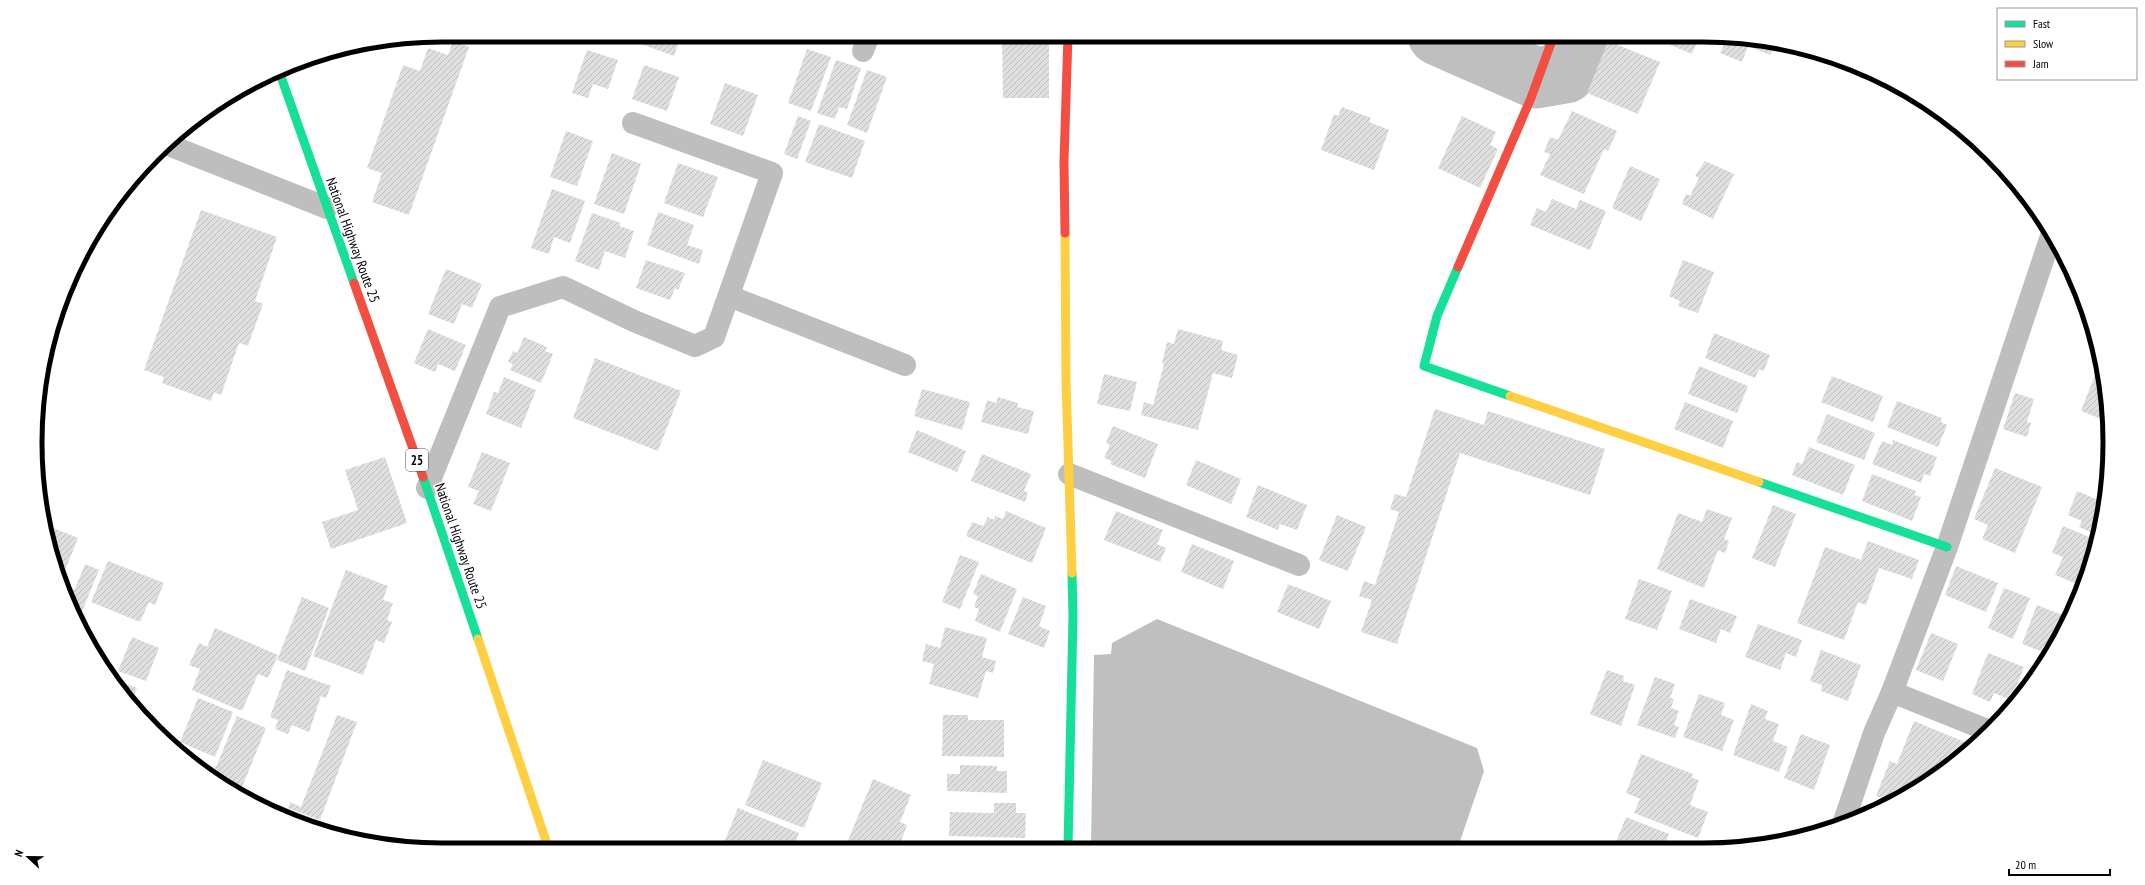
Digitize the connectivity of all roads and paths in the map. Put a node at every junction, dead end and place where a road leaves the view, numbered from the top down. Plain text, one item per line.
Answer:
1 (1068, 42) edge
2 (1552, 42) edge
3 (281, 76) edge
4 (633, 123) dead end
5 (172, 146) edge
6 (327, 208) junction
7 (2049, 242) edge
8 (729, 296) junction
9 (905, 365) dead end
10 (1069, 474) junction
11 (427, 488) junction
12 (1947, 547) junction
13 (1299, 565) dead end
14 (1892, 692) junction
15 (1983, 729) edge
16 (1845, 817) edge
17 (547, 843) edge
18 (1068, 843) edge

1 - 10 main road
2 - 12 main road
3 - 6 main road, National Highway Route 25 / 25
4 - 8 street
5 - 6 street
6 - 11 main road, National Highway Route 25 / 25
7 - 12 street
8 - 9 street
8 - 11 street
10 - 13 street
10 - 18 main road
11 - 17 main road, National Highway Route 25 / 25
12 - 14 street
14 - 15 street
14 - 16 street

